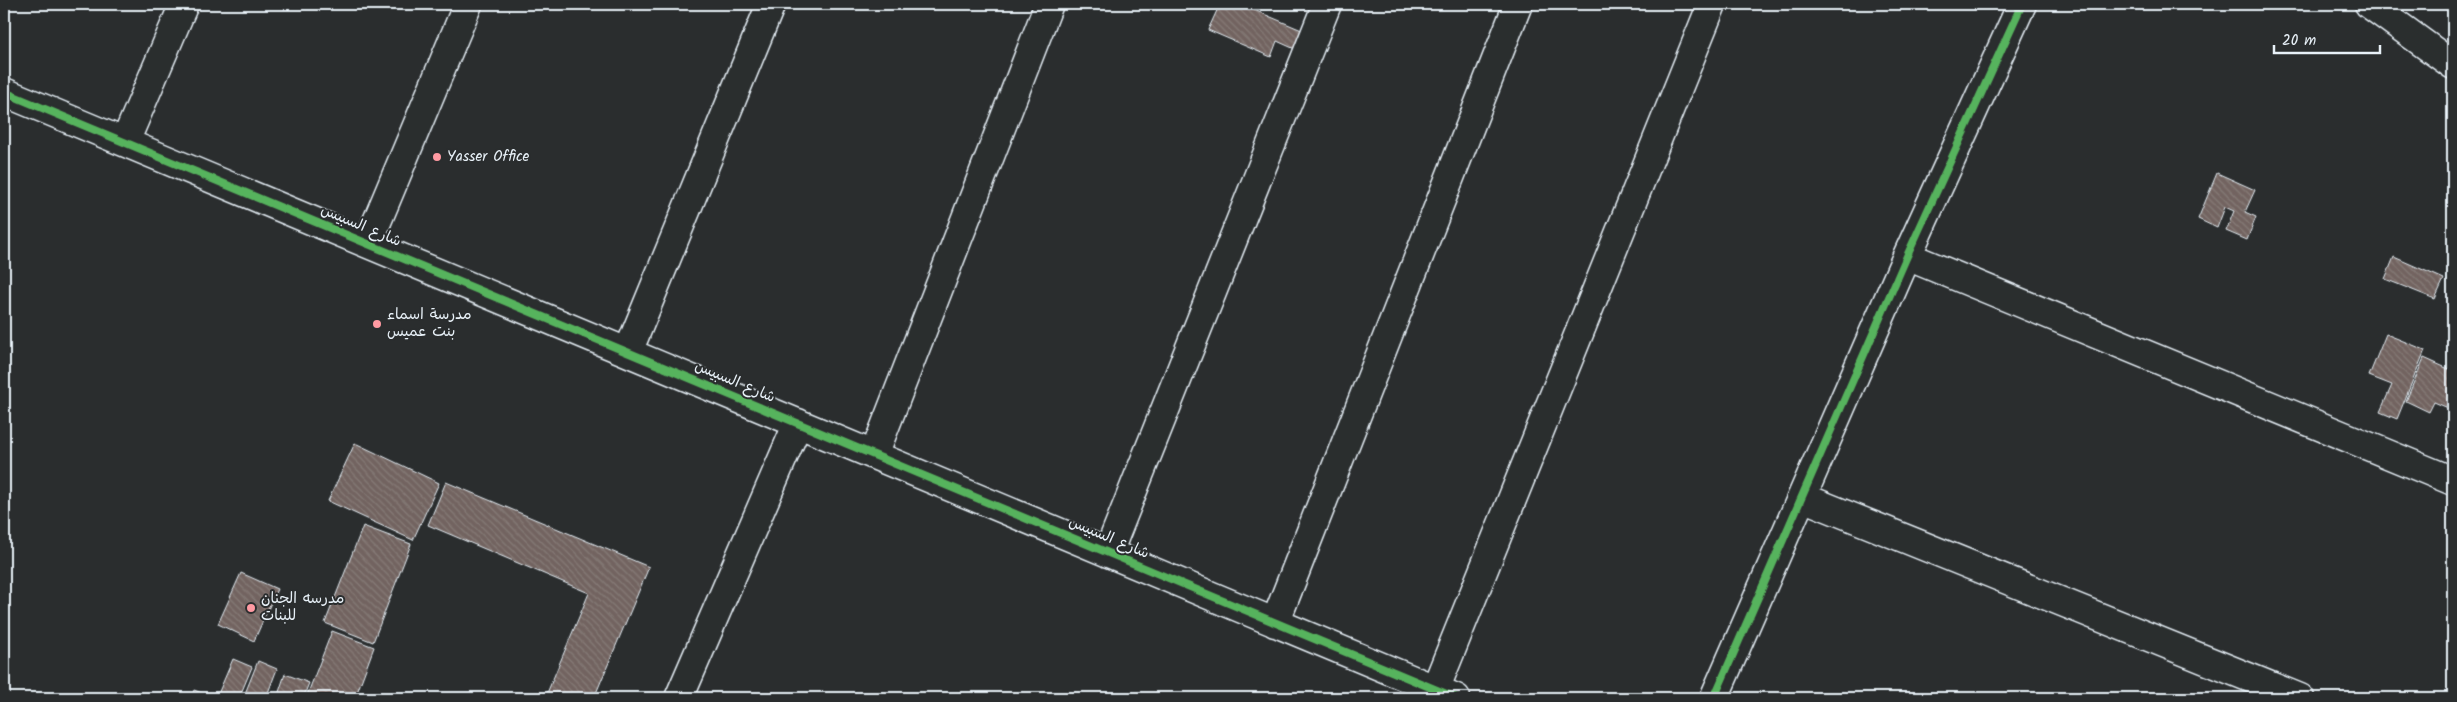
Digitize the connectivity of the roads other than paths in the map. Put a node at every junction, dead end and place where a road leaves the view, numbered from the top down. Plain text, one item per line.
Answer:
1 (184, 4) edge
2 (468, 4) edge
3 (771, 4) edge
4 (1049, 4) edge
5 (1327, 4) edge
6 (1518, 4) edge
7 (1712, 4) edge
8 (2022, 4) edge
9 (2369, 5) edge
10 (2453, 65) edge
11 (4, 92) edge
12 (125, 142) junction
13 (368, 243) junction
14 (1907, 256) junction
15 (628, 352) junction
16 (798, 423) junction
17 (874, 455) junction
18 (2453, 482) edge
19 (1802, 497) junction
20 (1108, 553) junction
21 (1275, 622) junction
22 (1445, 694) edge
23 (679, 698) edge
24 (1714, 698) edge
25 (2300, 698) edge

1 - 12 street
2 - 13 street
3 - 15 street
4 - 17 street
5 - 20 street
6 - 21 street
7 - 22 street
8 - 14 street
9 - 10 street
11 - 12 street, شارع السبيس
12 - 13 street, شارع السبيس
13 - 15 street, شارع السبيس
14 - 18 street
14 - 19 street
15 - 16 street, شارع السبيس
16 - 17 street, شارع السبيس
16 - 23 street
17 - 20 street, شارع السبيس
19 - 24 street
19 - 25 street
20 - 21 street, شارع السبيس
21 - 22 street, شارع السبيس

